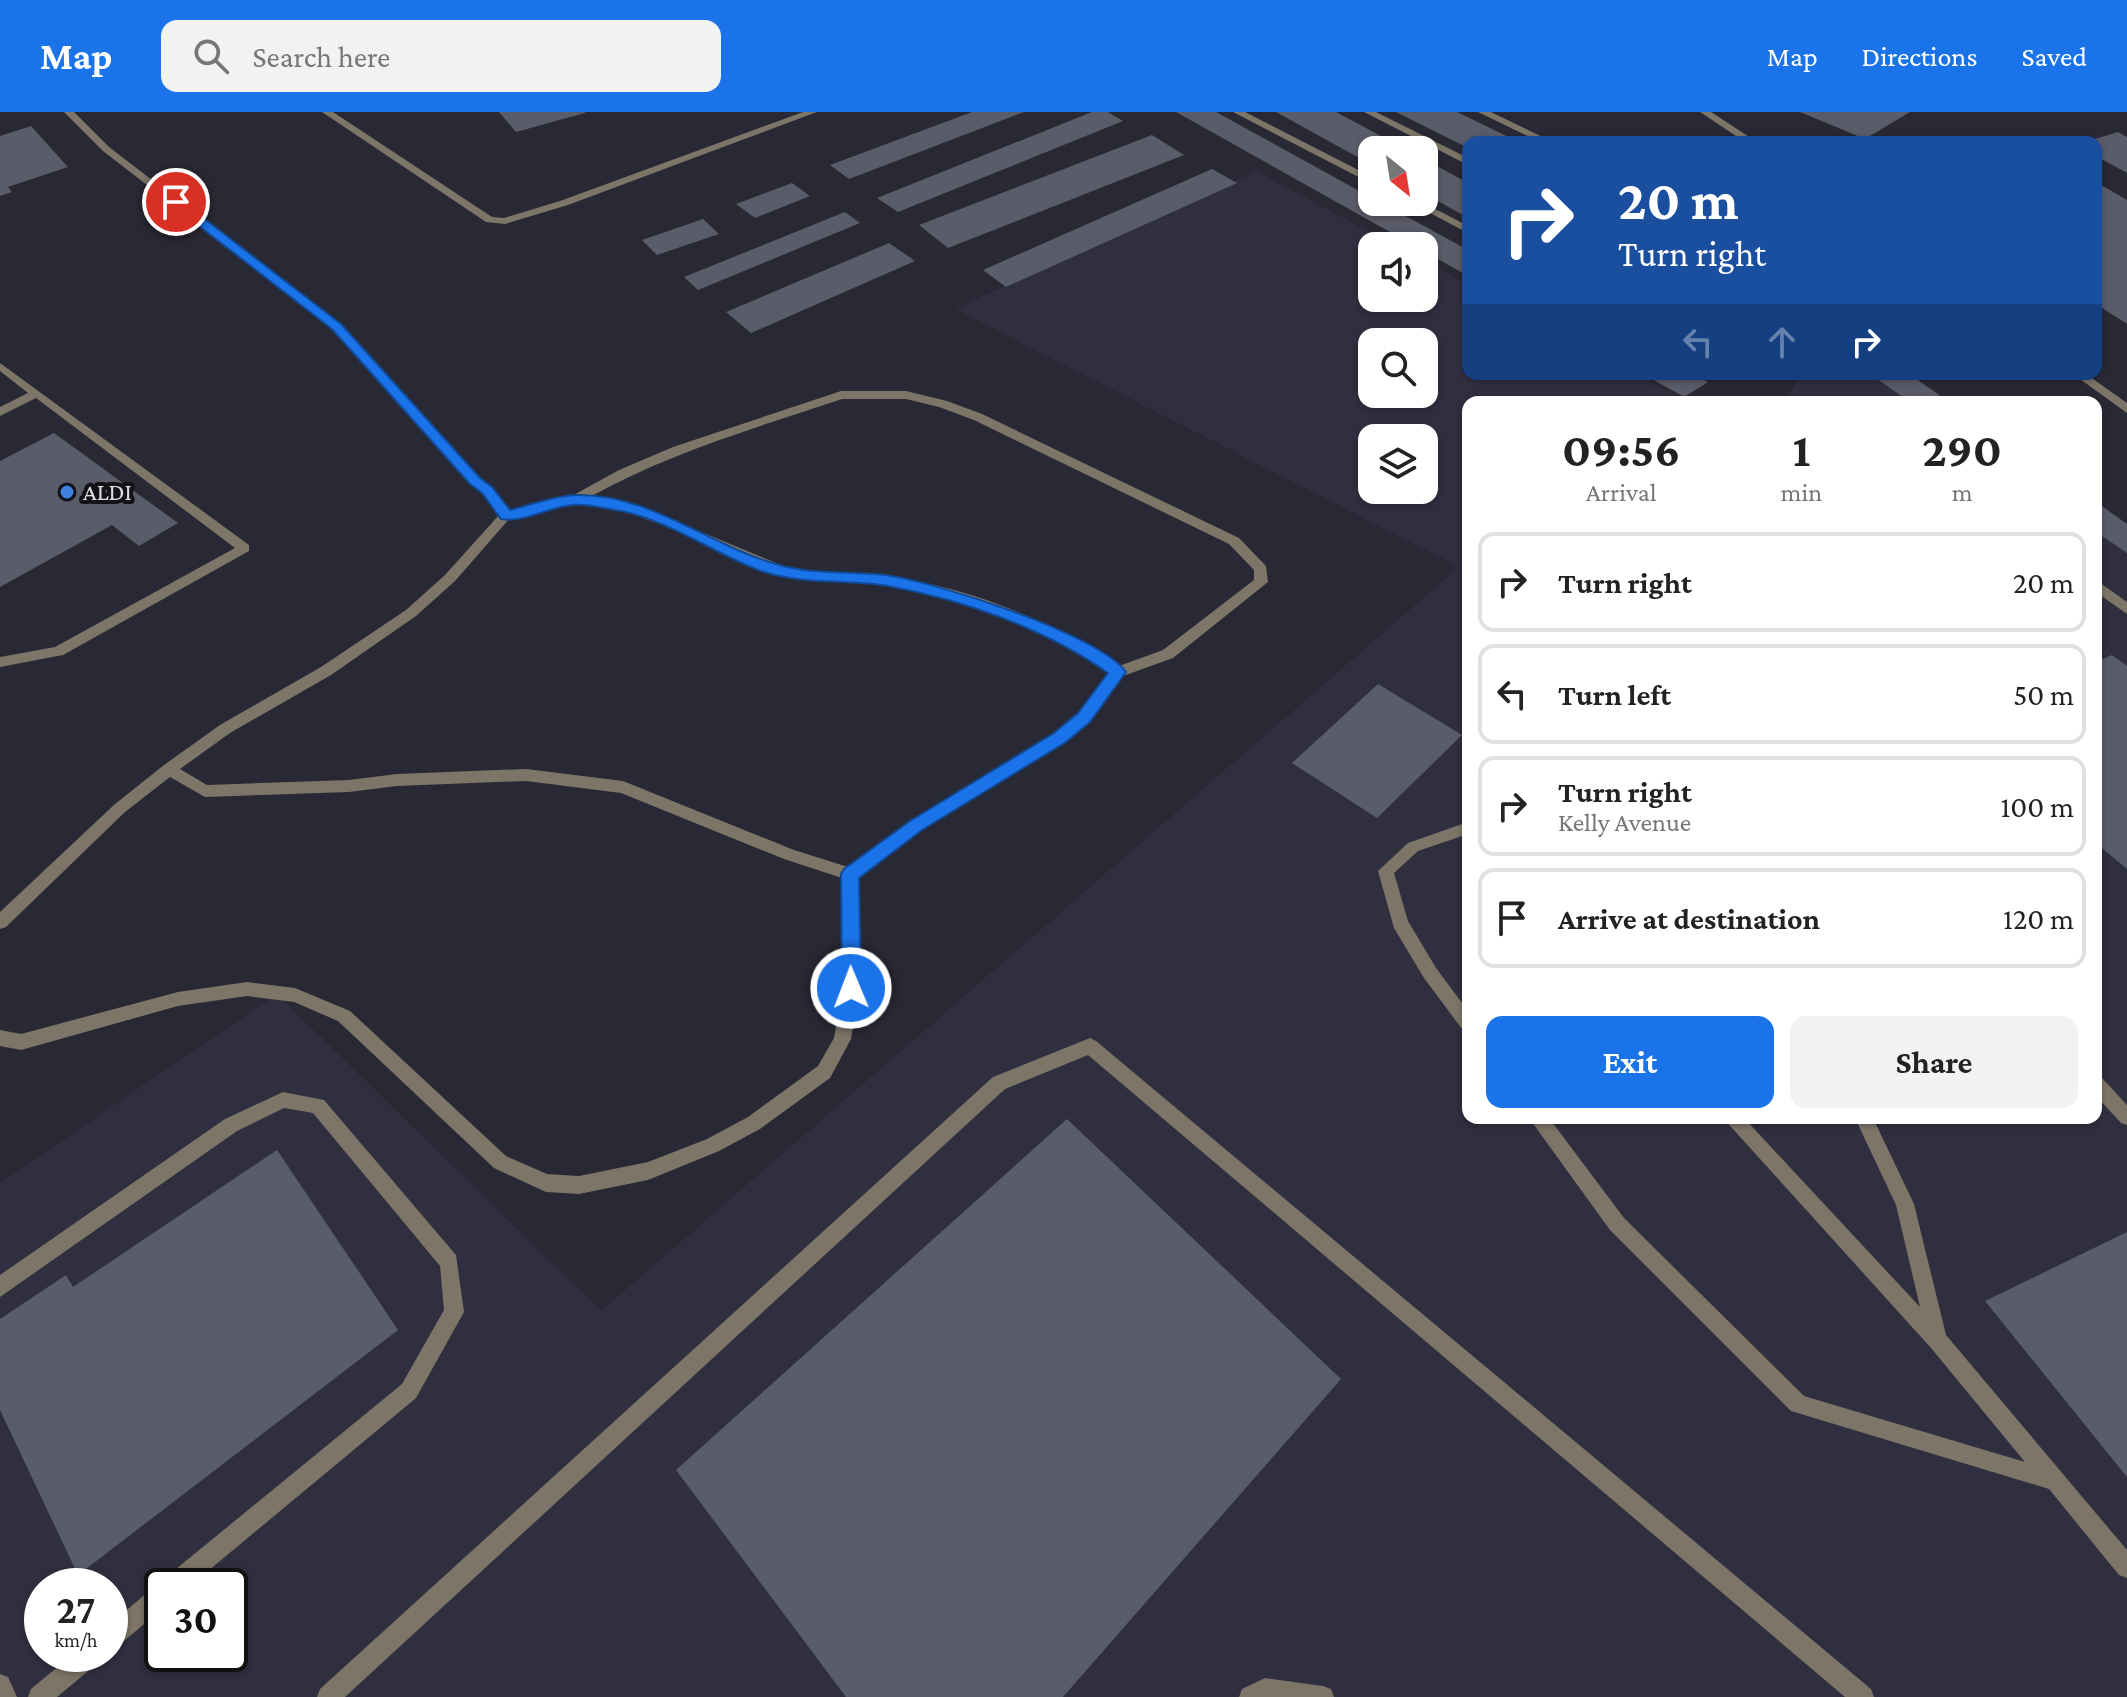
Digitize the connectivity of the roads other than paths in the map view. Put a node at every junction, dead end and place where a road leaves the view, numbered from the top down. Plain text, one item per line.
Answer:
1 (69, 112) edge
2 (327, 112) edge
3 (812, 112) edge
4 (1238, 112) edge
5 (1369, 112) edge
6 (1483, 112) edge
7 (1705, 112) edge
8 (1535, 136) edge
9 (1743, 136) edge
10 (1462, 159) edge
11 (1358, 174) edge
12 (1438, 214) edge
13 (1462, 227) edge
14 (0, 366) edge
15 (2087, 380) edge
16 (37, 393) junction
17 (2127, 409) edge
18 (0, 412) edge
19 (574, 500) junction
20 (506, 515) junction
21 (2102, 590) edge
22 (2127, 609) edge
23 (0, 662) edge
24 (1118, 672) junction
25 (169, 769) junction
26 (1462, 831) edge
27 (850, 874) junction
28 (0, 922) edge
29 (1462, 1016) edge
30 (0, 1038) edge
31 (2102, 1090) edge
32 (2127, 1117) edge
33 (1542, 1124) edge
34 (1738, 1124) edge
35 (1867, 1124) edge
36 (0, 1287) edge
37 (1938, 1341) junction
38 (2052, 1480) junction
39 (2127, 1567) edge
40 (195, 1568) edge
41 (144, 1610) edge
42 (128, 1623) edge
43 (69, 1672) edge
44 (0, 1685) edge
45 (6, 1697) edge
46 (39, 1697) edge
47 (328, 1697) edge
48 (1250, 1697) edge
49 (1323, 1697) edge
50 (1863, 1697) edge

1 - 20 street
2 - 3 street
4 - 11 street
5 - 10 street
6 - 8 street
7 - 9 street
12 - 13 street
14 - 16 street
15 - 17 street
16 - 18 street
16 - 23 street
19 - 20 street
19 - 24 street
19 - 24 street
20 - 25 street
21 - 22 street
24 - 27 street
25 - 27 street
25 - 28 street
26 - 29 street
27 - 30 street
31 - 32 street
33 - 38 street
34 - 37 street
35 - 37 street
36 - 40 street
37 - 38 street
38 - 39 street
41 - 42 street
43 - 46 street
44 - 45 street
47 - 50 street
48 - 49 street

